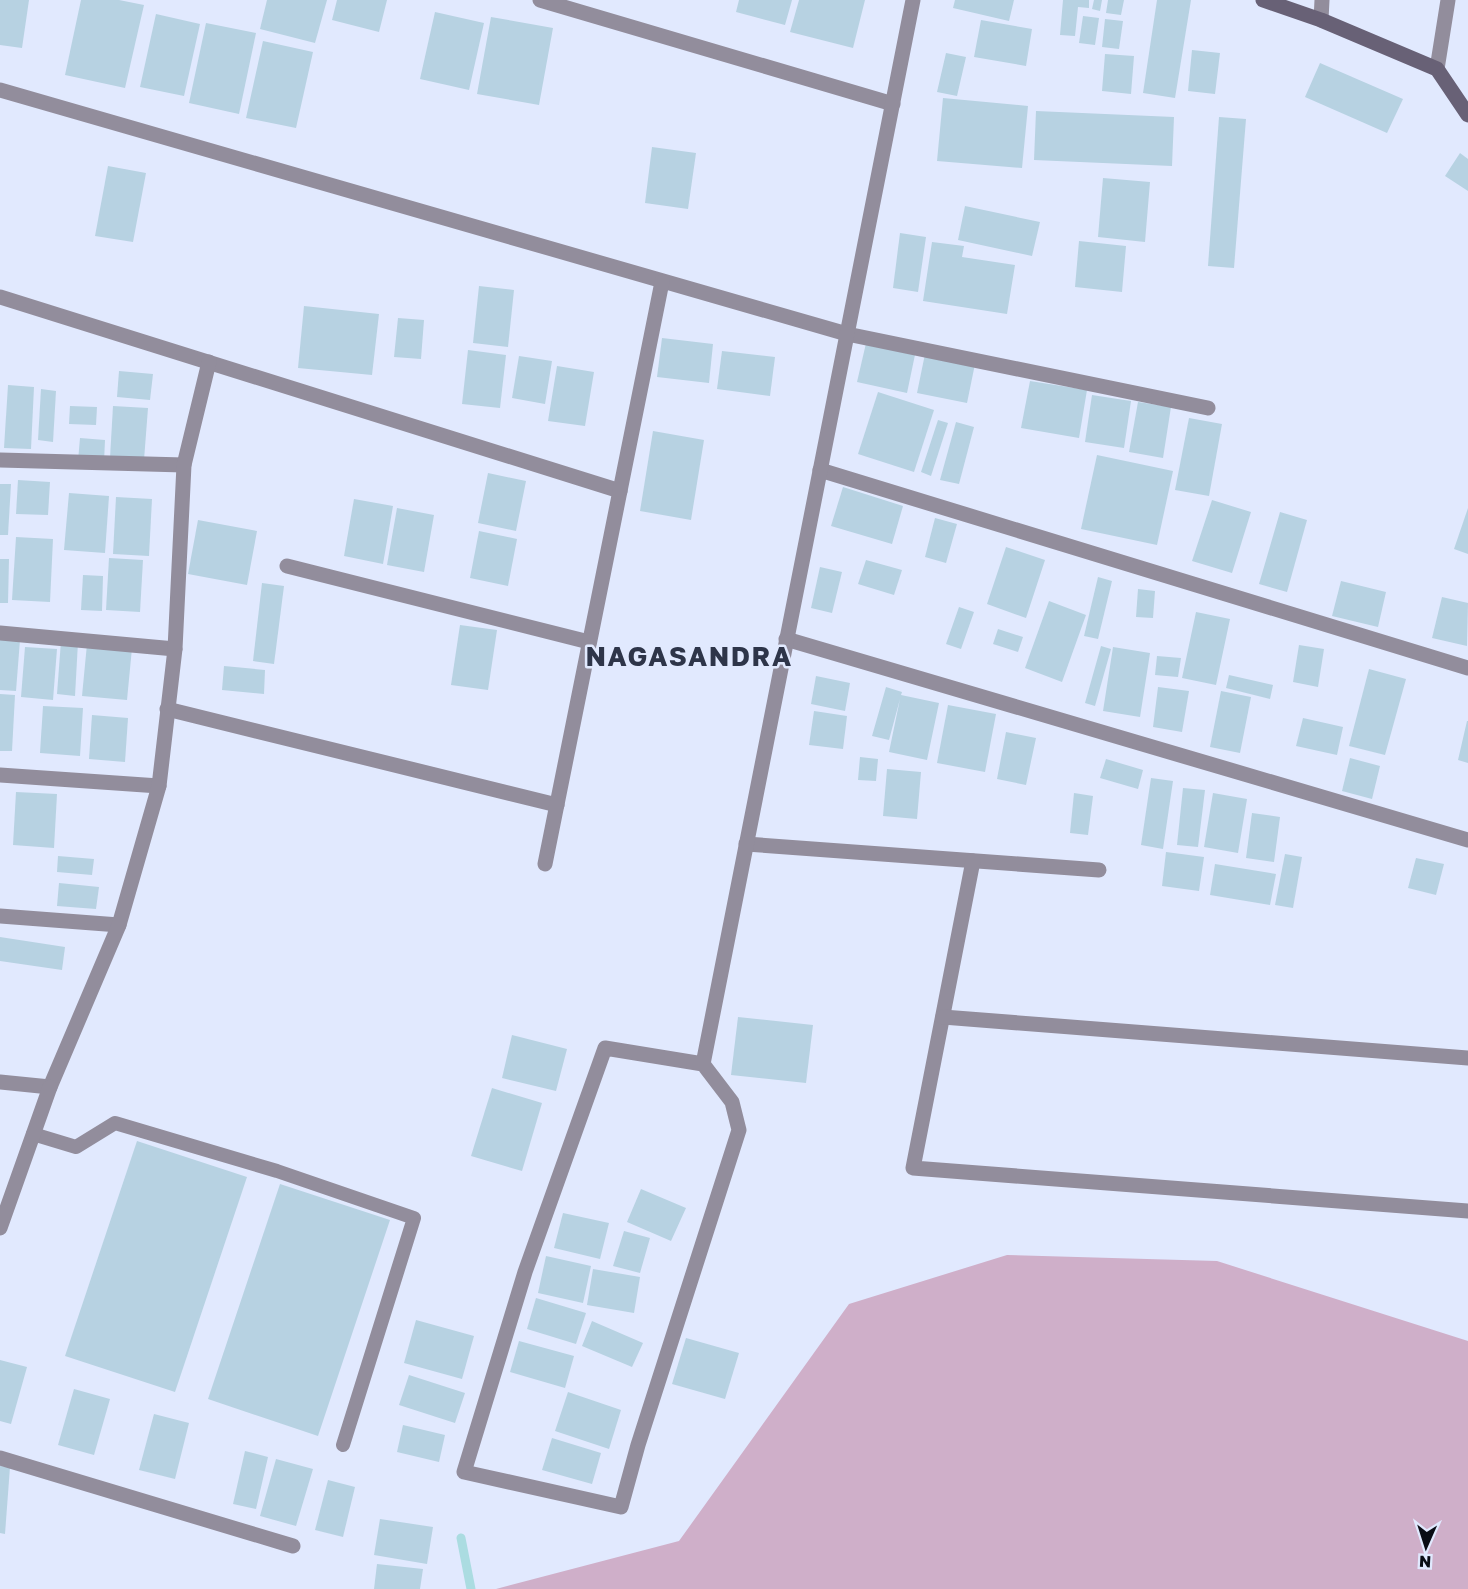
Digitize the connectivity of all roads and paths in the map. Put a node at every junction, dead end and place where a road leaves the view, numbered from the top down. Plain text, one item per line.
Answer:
1 (540, 0) edge
2 (913, 0) edge
3 (1263, 0) edge
4 (1322, 0) edge
5 (1448, 0) edge
6 (1321, 20) junction
7 (1437, 69) junction
8 (0, 90) edge
9 (893, 104) junction
10 (1468, 116) edge
11 (662, 282) junction
12 (0, 297) edge
13 (847, 334) junction
14 (209, 362) junction
15 (1208, 408) dead end
16 (0, 460) edge
17 (184, 465) junction
18 (820, 470) junction
19 (620, 491) junction
20 (287, 566) dead end
21 (0, 633) edge
22 (786, 639) junction
23 (589, 642) junction
24 (175, 649) junction
25 (1468, 668) edge
26 (167, 709) junction
27 (0, 775) edge
28 (159, 786) junction
29 (556, 805) junction
30 (1468, 840) edge
31 (746, 844) junction
32 (973, 861) junction
33 (545, 864) dead end
34 (1099, 870) dead end
35 (0, 916) edge
36 (119, 925) junction
37 (943, 1017) junction
38 (1468, 1058) edge
39 (703, 1064) junction
40 (0, 1082) edge
41 (50, 1087) junction
42 (33, 1134) junction
43 (1468, 1210) edge
44 (0, 1228) edge
45 (343, 1445) dead end
46 (0, 1458) edge
47 (293, 1546) dead end

1 - 9 street
2 - 9 street
3 - 6 street
4 - 6 street
5 - 7 street
6 - 7 street
7 - 10 street
8 - 11 street
9 - 13 street
11 - 13 street
11 - 19 street
12 - 14 street
13 - 15 street
13 - 18 street
14 - 17 street
14 - 19 street
16 - 17 street
17 - 24 street
18 - 22 street
18 - 25 street
19 - 23 street
20 - 23 street
21 - 24 street
22 - 30 street
22 - 31 street
23 - 29 street
24 - 26 street
26 - 28 street
26 - 29 street
27 - 28 street
28 - 36 street
29 - 33 street
31 - 32 street
31 - 39 street
32 - 34 street
32 - 37 street
35 - 36 street
36 - 41 street
37 - 38 street
37 - 43 street
39 - 39 street
40 - 41 street
41 - 42 street
42 - 44 street
42 - 45 lane
46 - 47 street

